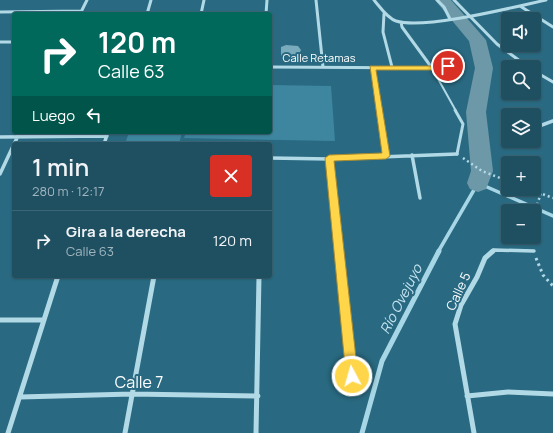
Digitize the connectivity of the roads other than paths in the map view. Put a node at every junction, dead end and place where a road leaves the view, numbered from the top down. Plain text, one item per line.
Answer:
1 (87, 0) edge
2 (151, 0) edge
3 (204, 0) edge
4 (267, 0) edge
5 (316, 0) edge
6 (374, 0) edge
7 (437, 0) edge
8 (454, 0) edge
9 (546, 0) edge
10 (520, 6) junction
11 (0, 12) edge
12 (12, 12) edge
13 (81, 12) edge
14 (147, 12) edge
15 (201, 12) edge
16 (266, 12) edge
17 (384, 14) junction
18 (468, 15) junction
19 (450, 19) junction
20 (401, 22) junction
21 (553, 27) edge
22 (0, 42) edge
23 (12, 42) edge
24 (517, 60) edge
25 (463, 63) dead end
26 (272, 67) edge
27 (323, 67) junction
28 (392, 67) junction
29 (372, 68) junction
30 (432, 68) junction
31 (541, 75) edge
32 (553, 82) edge
33 (553, 121) edge
34 (541, 125) edge
35 (19, 134) edge
36 (107, 134) edge
37 (0, 137) edge
38 (18, 137) junction
39 (15, 142) edge
40 (12, 148) edge
41 (457, 154) joint
42 (412, 155) junction
43 (386, 156) junction
44 (272, 158) edge
45 (329, 158) junction
46 (0, 174) edge
47 (420, 198) dead end
48 (534, 251) road end
49 (57, 278) edge
50 (154, 278) edge
51 (259, 278) edge
52 (0, 320) edge
53 (43, 320) junction
54 (354, 391) dead end
55 (132, 394) junction
56 (553, 394) edge
57 (258, 396) junction
58 (467, 396) junction
59 (20, 397) junction
60 (8, 433) edge
61 (124, 433) edge
62 (256, 433) edge
63 (474, 433) edge

1 - 13 street
2 - 14 street
3 - 15 street
4 - 16 street
5 - 27 street
6 - 17 street
7 - 19 street
8 - 18 street
9 - 10 street
10 - 18 street
10 - 21 street
11 - 12 street
17 - 20 street
17 - 28 street
18 - 19 street
18 - 24 street
19 - 20 street
20 - 30 street
22 - 23 street
25 - 30 street, Calle Retamas
26 - 27 street, Calle Retamas
27 - 29 street, Calle Retamas
28 - 29 street, Calle Retamas
28 - 30 street, Calle Retamas
29 - 43 street
30 - 41 lane
31 - 32 street
33 - 34 street
35 - 38 street
36 - 38 street
37 - 38 street
38 - 39 street
40 - 46 street
41 - 42 street
42 - 43 street
42 - 47 street
43 - 45 street
44 - 45 street
45 - 54 street
48 - 58 street, Calle 5
49 - 53 street
50 - 55 street
51 - 57 street
52 - 53 street
53 - 59 street
55 - 57 street, Calle 7
55 - 59 street, Calle 7
55 - 61 street
56 - 58 street
57 - 62 street
58 - 63 street, Calle 5
59 - 60 street

